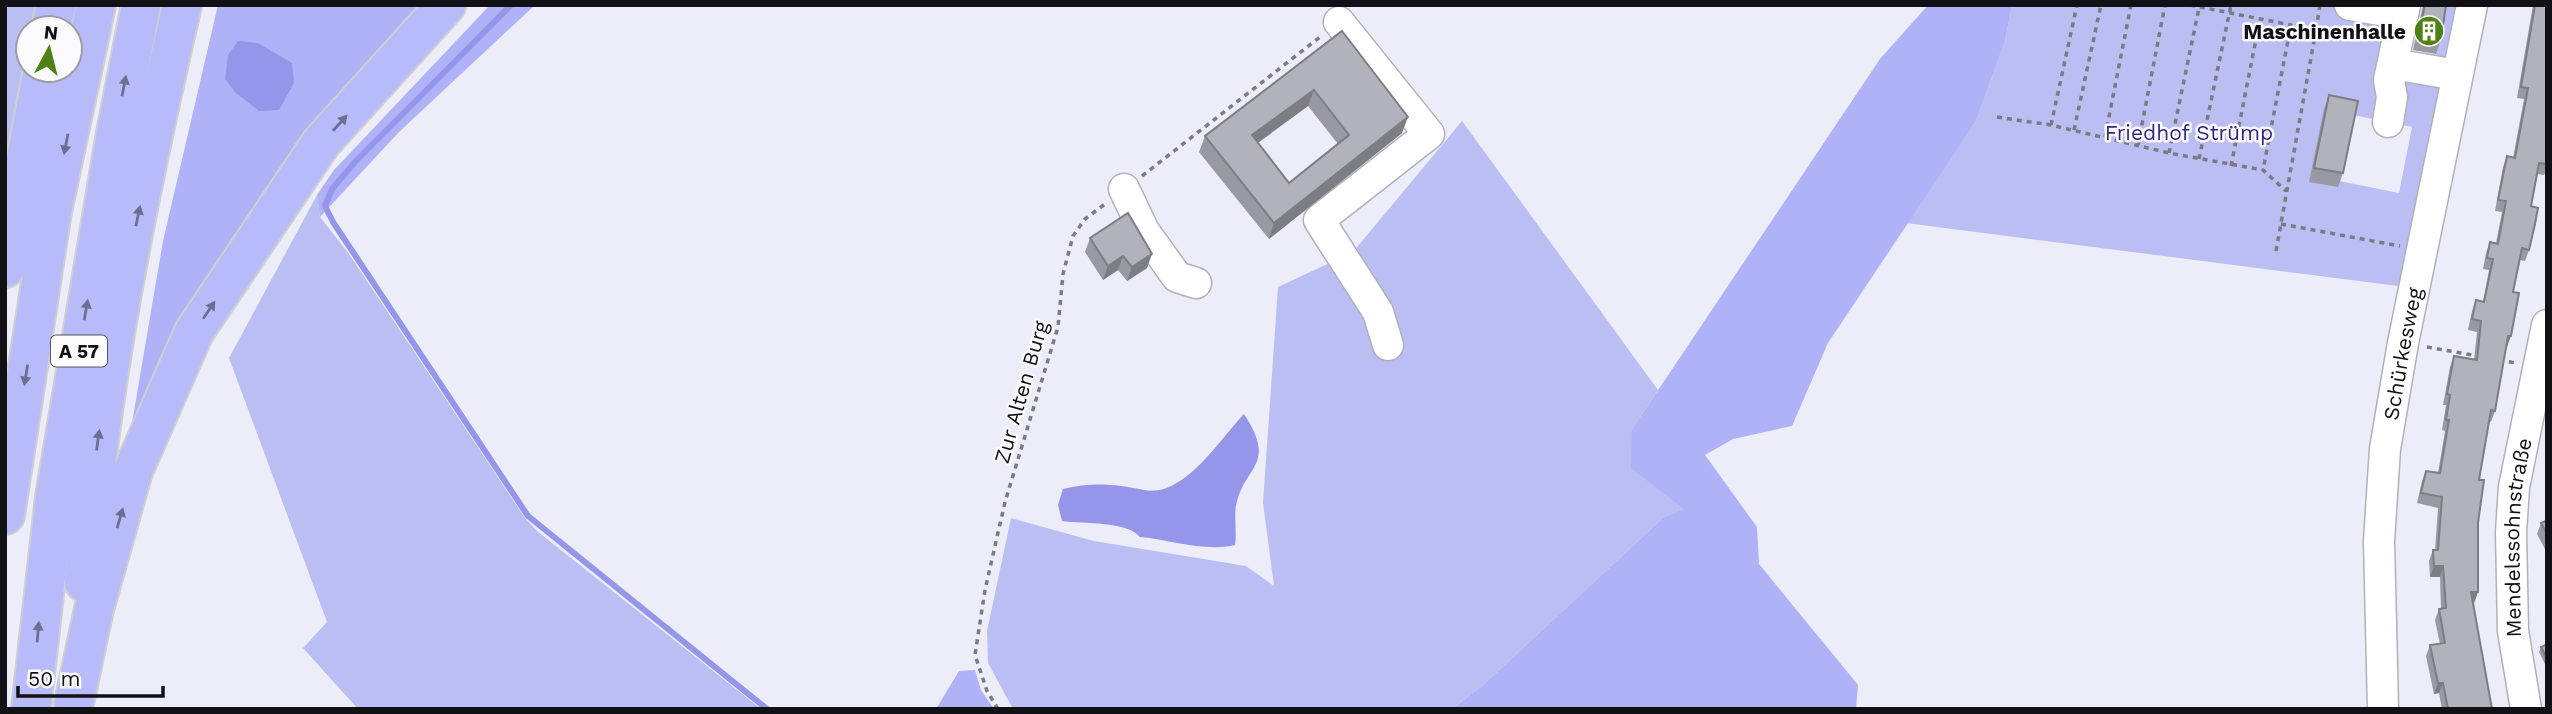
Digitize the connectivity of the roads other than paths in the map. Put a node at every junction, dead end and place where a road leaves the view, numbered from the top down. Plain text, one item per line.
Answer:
1 (96, 5) edge
2 (141, 5) edge
3 (182, 5) edge
4 (446, 5) edge
5 (2350, 5) edge
6 (2472, 5) edge
7 (2404, 10) edge
8 (1339, 22) road end
9 (2393, 64) junction
10 (2457, 75) junction
11 (40, 84) edge
12 (2388, 122) dead end
13 (1124, 190) road end
14 (5, 268) edge
15 (1196, 283) dead end
16 (1388, 345) dead end
17 (2543, 350) edge
18 (5, 515) edge
19 (73, 706) edge
20 (31, 709) edge
21 (2383, 709) edge
22 (2526, 709) edge

1 -> 18 highway, A 57
20 -> 2 highway, A 57
19 -> 3 highway
19 -> 4 highway
5 - 7 street
6 - 10 street, Schürkesweg
7 - 9 street
8 - 16 street
9 - 10 street
9 - 12 street
10 - 21 street, Schürkesweg
11 - 14 highway
13 - 15 street
17 - 22 street, Mendelssohnstraße

